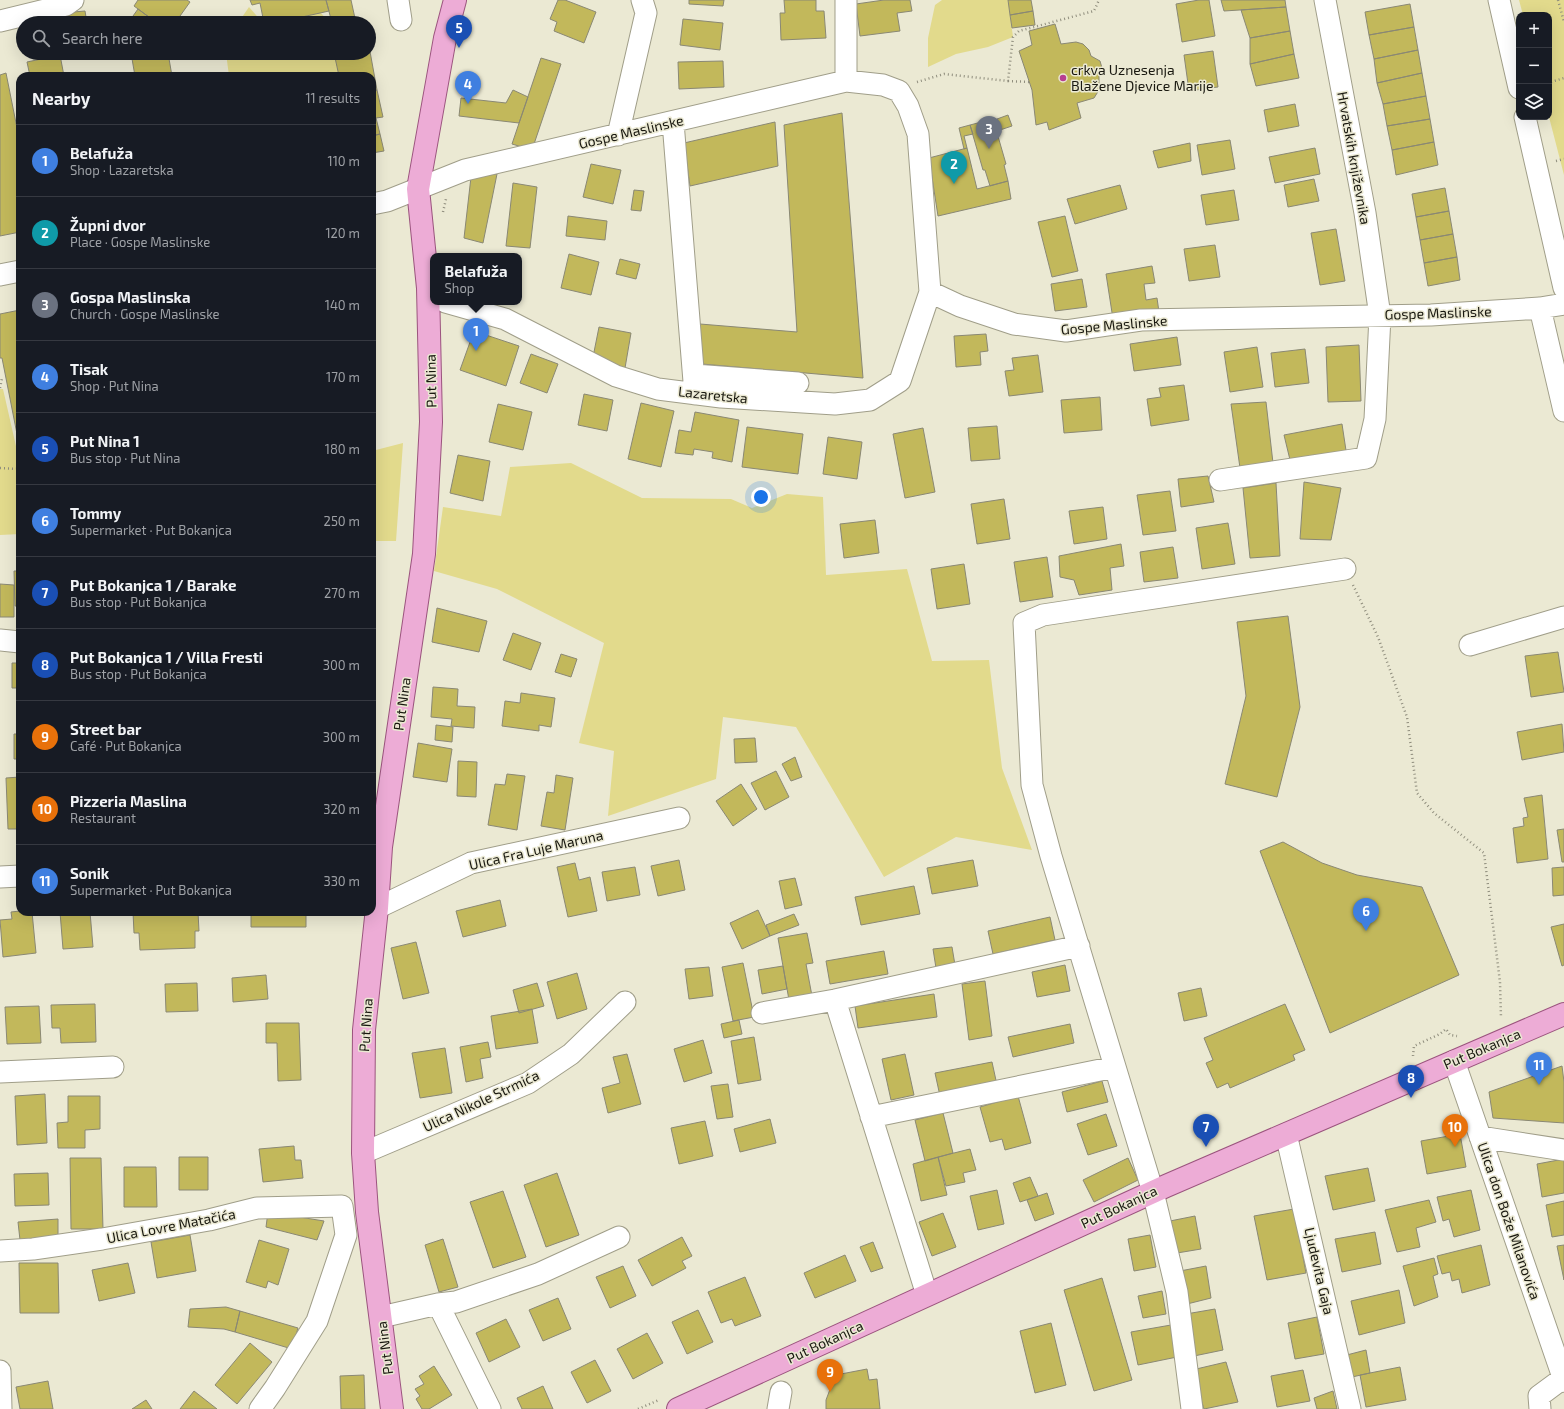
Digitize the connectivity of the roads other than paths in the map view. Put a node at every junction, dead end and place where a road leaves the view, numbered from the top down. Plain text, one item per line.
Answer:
1 (73, 0) edge
2 (455, 0) edge
3 (642, 0) edge
4 (846, 0) edge
5 (1325, 0) edge
6 (1499, 0) edge
7 (21, 16) edge
8 (16, 17) edge
9 (0, 21) edge
10 (846, 81) junction
11 (1518, 84) edge
12 (1526, 120) edge
13 (673, 122) junction
14 (618, 135) junction
15 (418, 189) junction
16 (376, 203) edge
17 (430, 264) edge
18 (16, 272) edge
19 (0, 275) edge
20 (1564, 288) edge
21 (930, 292) junction
22 (1564, 304) edge
23 (436, 305) edge
24 (451, 305) edge
25 (1540, 308) junction
26 (1380, 316) junction
27 (798, 383) dead end
28 (695, 385) junction
29 (1564, 411) edge
30 (1220, 480) dead end
31 (1345, 569) road end
32 (1564, 617) edge
33 (0, 640) edge
34 (16, 642) edge
35 (1470, 645) dead end
36 (679, 818) dead end
37 (16, 876) edge
38 (0, 877) edge
39 (377, 908) junction
40 (1079, 946) junction
41 (835, 1000) junction
42 (625, 1002) dead end
43 (762, 1013) dead end
44 (1564, 1014) edge
45 (1454, 1061) junction
46 (113, 1067) dead end
47 (1115, 1067) junction
48 (0, 1072) edge
49 (872, 1117) junction
50 (1286, 1134) junction
51 (1480, 1137) junction
52 (1564, 1150) edge
53 (363, 1152) junction
54 (1154, 1192) junction
55 (619, 1237) dead end
56 (0, 1251) edge
57 (928, 1295) junction
58 (438, 1304) junction
59 (381, 1317) junction
60 (0, 1371) edge
61 (1564, 1380) edge
62 (705, 1404) edge
63 (1, 1409) edge
64 (260, 1409) edge
65 (392, 1409) edge
66 (490, 1409) edge
67 (678, 1409) edge
68 (1192, 1409) edge
69 (1350, 1409) edge
70 (1540, 1409) edge

1 - 7 street
2 - 15 main road, Put Nina
3 - 14 street
4 - 10 street
5 - 26 street, Hrvatskih književnika
6 - 11 street
8 - 9 street
10 - 13 street, Gospe Maslinske
10 - 21 street, Gospe Maslinske
12 - 20 street
13 - 14 street, Gospe Maslinske
13 - 28 street
14 - 15 street, Gospe Maslinske
15 - 16 street, Gospe Maslinske
15 - 17 main road, Put Nina
18 - 19 street
21 - 26 street, Gospe Maslinske
21 - 28 street, Lazaretska
22 - 25 street, Gospe Maslinske
23 - 39 main road, Put Nina
24 - 28 street, Lazaretska
25 - 26 street, Gospe Maslinske
25 - 29 street
26 - 30 street, Hrvatskih književnika
27 - 28 street
31 - 40 street
32 - 35 street
33 - 34 street
36 - 39 street, Ulica Fra Luje Maruna
37 - 38 street
39 - 53 main road, Put Nina
40 - 41 street
40 - 47 street
41 - 43 street
41 - 49 street
42 - 53 street, Ulica Nikole Strmića
44 - 45 main road, Put Bokanjca
45 - 50 main road, Put Bokanjca
45 - 51 street, Ulica don Bože Milanovića
46 - 48 street
47 - 49 street
47 - 54 street
49 - 57 street
50 - 54 main road, Put Bokanjca
50 - 69 street, Ljudevita Gaja
51 - 52 street
51 - 61 street, Ulica don Bože Milanovića
53 - 59 main road, Put Nina
54 - 57 main road, Put Bokanjca
54 - 68 street
55 - 58 street
56 - 64 street, Ulica Lovre Matačića
57 - 62 main road, Put Bokanjca
58 - 59 street
58 - 66 street
59 - 65 main road, Put Nina
60 - 63 street
61 - 70 street
62 - 67 main road, Put Bokanjca

